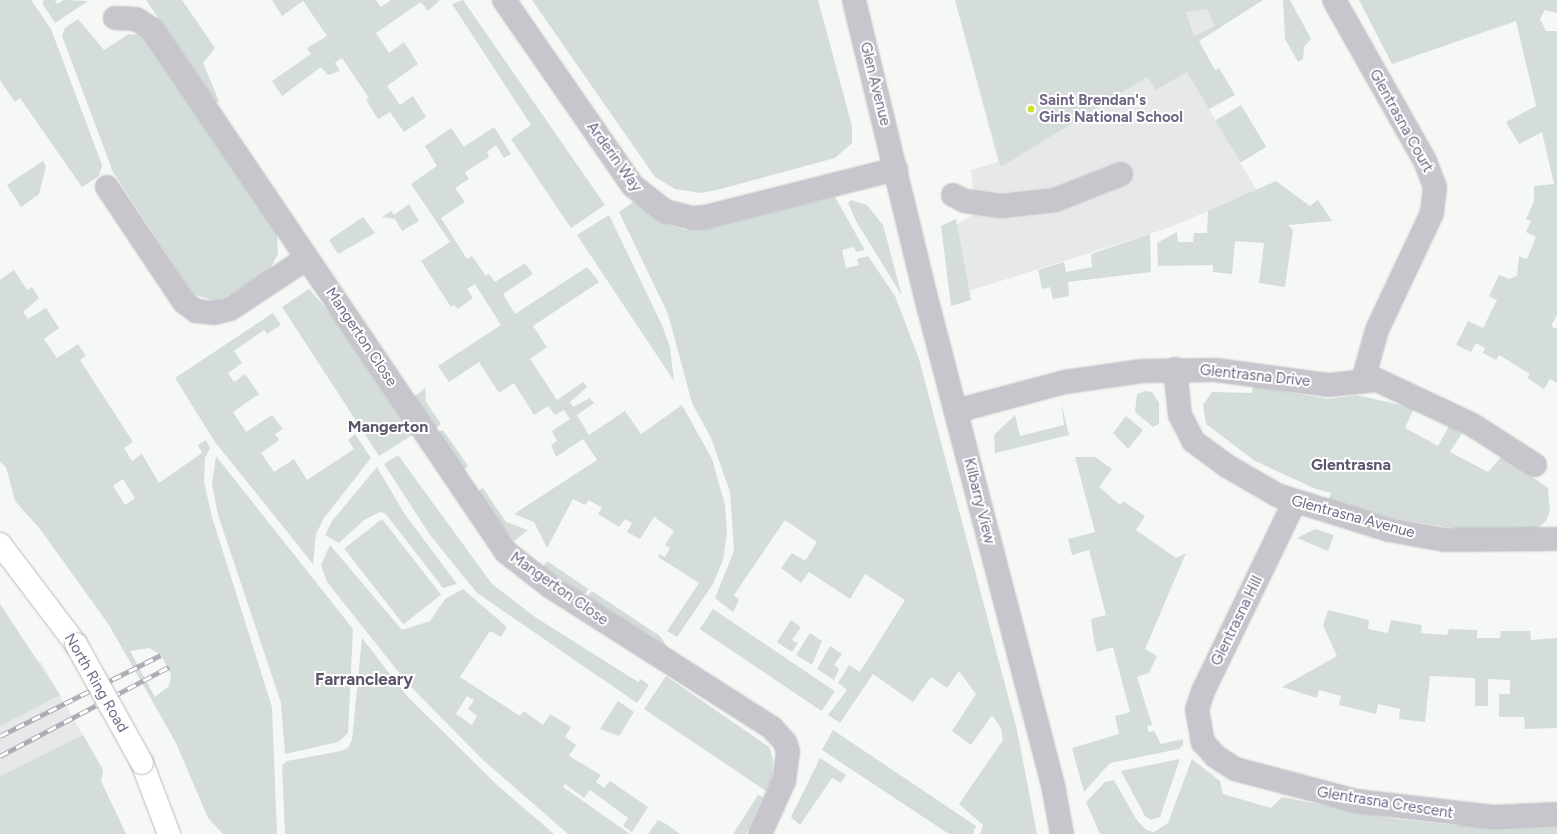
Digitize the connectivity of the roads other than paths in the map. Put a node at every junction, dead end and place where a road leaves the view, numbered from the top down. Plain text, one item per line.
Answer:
1 (504, 0) edge
2 (854, 0) edge
3 (1334, 0) edge
4 (116, 18) dead end
5 (896, 169) junction
6 (1121, 174) dead end
7 (107, 187) dead end
8 (953, 195) dead end
9 (307, 258) junction
10 (1176, 369) junction
11 (1363, 380) junction
12 (956, 411) junction
13 (1535, 465) dead end
14 (1294, 503) junction
15 (1557, 539) edge
16 (0, 544) edge
17 (1203, 742) joint
18 (1557, 814) edge
19 (169, 834) edge
20 (760, 834) edge
21 (1062, 834) edge

1 - 5 street, Arderin Way
2 - 5 street, Glen Avenue
3 - 11 street, Glentrasna Court
4 - 9 street, Mangerton Close
5 - 12 street, Kilbarry View
6 - 8 street
7 - 9 street
9 - 20 street, Mangerton Close
10 - 11 street, Glentrasna Drive
10 - 12 street, Glentrasna Drive
10 - 14 street, Glentrasna Avenue
11 - 13 street, Glentrasna Drive
12 - 21 street, Kilbarry View
14 - 15 street, Glentrasna Avenue
14 - 17 street, Glentrasna Hill
16 - 19 main road, North Ring Road, bridge
17 - 18 street, Glentrasna Crescent

